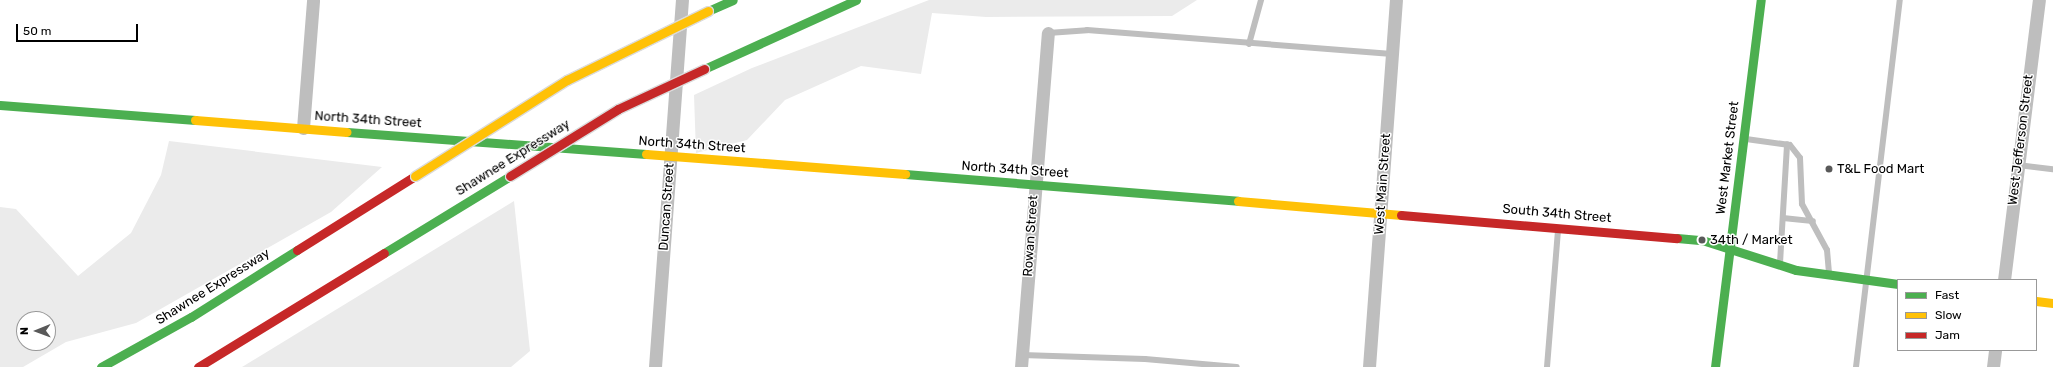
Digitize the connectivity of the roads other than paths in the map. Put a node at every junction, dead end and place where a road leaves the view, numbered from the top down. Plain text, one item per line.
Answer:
1 (313, 0) edge
2 (682, 0) edge
3 (733, 0) edge
4 (856, 0) edge
5 (1261, 0) edge
6 (1396, 0) edge
7 (1761, 0) edge
8 (1900, 0) edge
9 (2039, 0) edge
10 (1048, 33) joint
11 (1249, 44) junction
12 (1392, 54) junction
13 (0, 105) edge
14 (303, 128) junction
15 (1744, 139) junction
16 (1787, 144) junction
17 (671, 157) junction
18 (2018, 164) junction
19 (2053, 169) edge
20 (1035, 184) junction
21 (1381, 212) junction
22 (1783, 218) junction
23 (1813, 220) junction
24 (1558, 228) junction
25 (1730, 248) junction
26 (1780, 265) junction
27 (1829, 275) junction
28 (2004, 279) edge
29 (1866, 280) junction
30 (1897, 284) edge
31 (2037, 301) edge
32 (2053, 303) edge
33 (1995, 351) edge
34 (1022, 361) edge
35 (101, 367) edge
36 (198, 367) edge
37 (655, 367) edge
38 (1237, 367) edge
39 (1370, 367) edge
40 (1547, 367) edge
41 (1715, 367) edge
42 (1856, 367) edge
43 (1993, 367) edge

1 - 14 street
2 - 17 street, Duncan Street
3 - 35 main road, Shawnee Expressway, bridge
4 - 36 main road, Shawnee Expressway, bridge
5 - 11 lane
6 - 12 street, West Main Street
7 - 15 main road, West Market Street
8 - 29 lane
9 - 18 street, West Jefferson Street
10 - 11 lane
10 - 20 street, Rowan Street
11 - 12 lane
12 - 21 street, West Main Street
13 - 14 main road, North 34th Street
14 - 17 main road, North 34th Street
15 - 16 lane
15 - 25 main road, West Market Street
16 - 22 lane
16 - 23 lane
17 - 20 main road, North 34th Street
17 - 37 street, Duncan Street
18 - 19 lane
18 - 28 street, West Jefferson Street
20 - 21 main road, North 34th Street
20 - 34 street, Rowan Street
21 - 24 main road, South 34th Street
21 - 39 street, West Main Street
22 - 23 lane
22 - 26 lane
23 - 27 lane
24 - 25 main road, South 34th Street
24 - 40 lane
25 - 26 main road, South 34th Street
25 - 41 main road, West Market Street
26 - 27 main road, South 34th Street
27 - 29 main road, South 34th Street
29 - 30 main road, South 34th Street
29 - 42 lane
31 - 32 main road
33 - 43 street
34 - 38 lane

